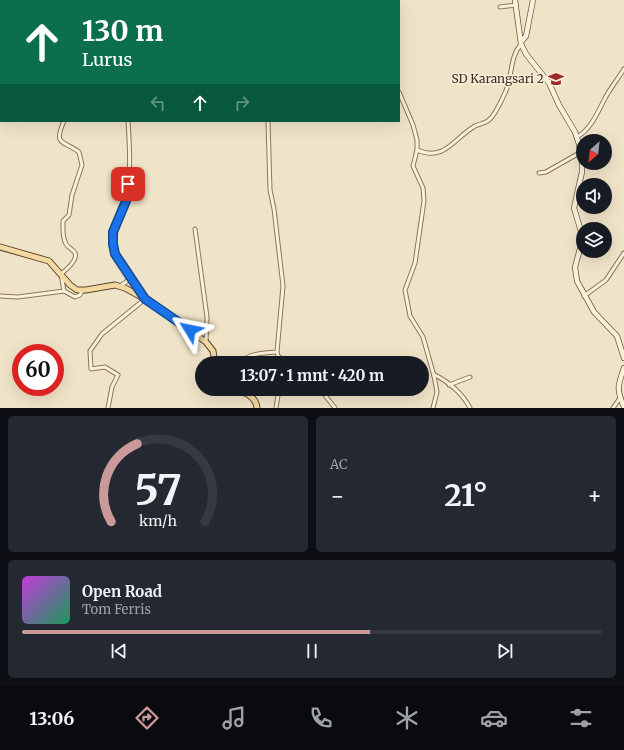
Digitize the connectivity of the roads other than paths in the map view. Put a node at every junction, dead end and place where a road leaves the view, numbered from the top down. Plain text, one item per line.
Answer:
1 (532, 0) edge
2 (515, 2) edge
3 (500, 7) dead end
4 (521, 43) junction
5 (624, 69) edge
6 (400, 94) edge
7 (64, 122) edge
8 (128, 122) edge
9 (268, 122) edge
10 (581, 134) edge
11 (576, 135) edge
12 (417, 150) junction
13 (576, 155) edge
14 (582, 170) edge
15 (539, 173) dead end
16 (194, 229) dead end
17 (0, 247) edge
18 (624, 253) edge
19 (61, 274) junction
20 (130, 277) junction
21 (120, 286) junction
22 (64, 291) junction
23 (82, 291) junction
24 (0, 296) edge
25 (584, 296) junction
26 (145, 299) junction
27 (206, 342) junction
28 (278, 354) junction
29 (214, 356) edge
30 (251, 356) edge
31 (280, 356) edge
32 (624, 358) edge
33 (624, 368) edge
34 (434, 376) junction
35 (470, 377) dead end
36 (449, 385) junction
37 (250, 396) edge
38 (278, 396) edge
39 (326, 396) edge
40 (620, 398) junction
41 (624, 407) edge
42 (108, 408) edge
43 (257, 408) edge
44 (276, 408) edge
45 (335, 408) edge
46 (433, 408) edge
47 (470, 408) edge
48 (613, 408) edge

1 - 4 main road
2 - 3 street
2 - 4 main road
4 - 11 main road
4 - 12 street
5 - 10 street
6 - 12 street
7 - 19 street
8 - 20 street
9 - 28 street
12 - 34 street
13 - 15 street
14 - 25 main road
16 - 27 street
17 - 19 main road
18 - 25 street
19 - 22 street
19 - 23 main road
20 - 21 street
20 - 26 street
21 - 23 main road
21 - 26 main road
22 - 23 street
22 - 24 street
25 - 32 main road
26 - 27 main road
26 - 42 street
27 - 29 main road
28 - 30 street
28 - 31 street
33 - 40 main road
34 - 36 street
34 - 46 street
35 - 36 street
36 - 47 street
37 - 43 main road
38 - 44 street
39 - 45 street
40 - 41 main road
40 - 48 street

